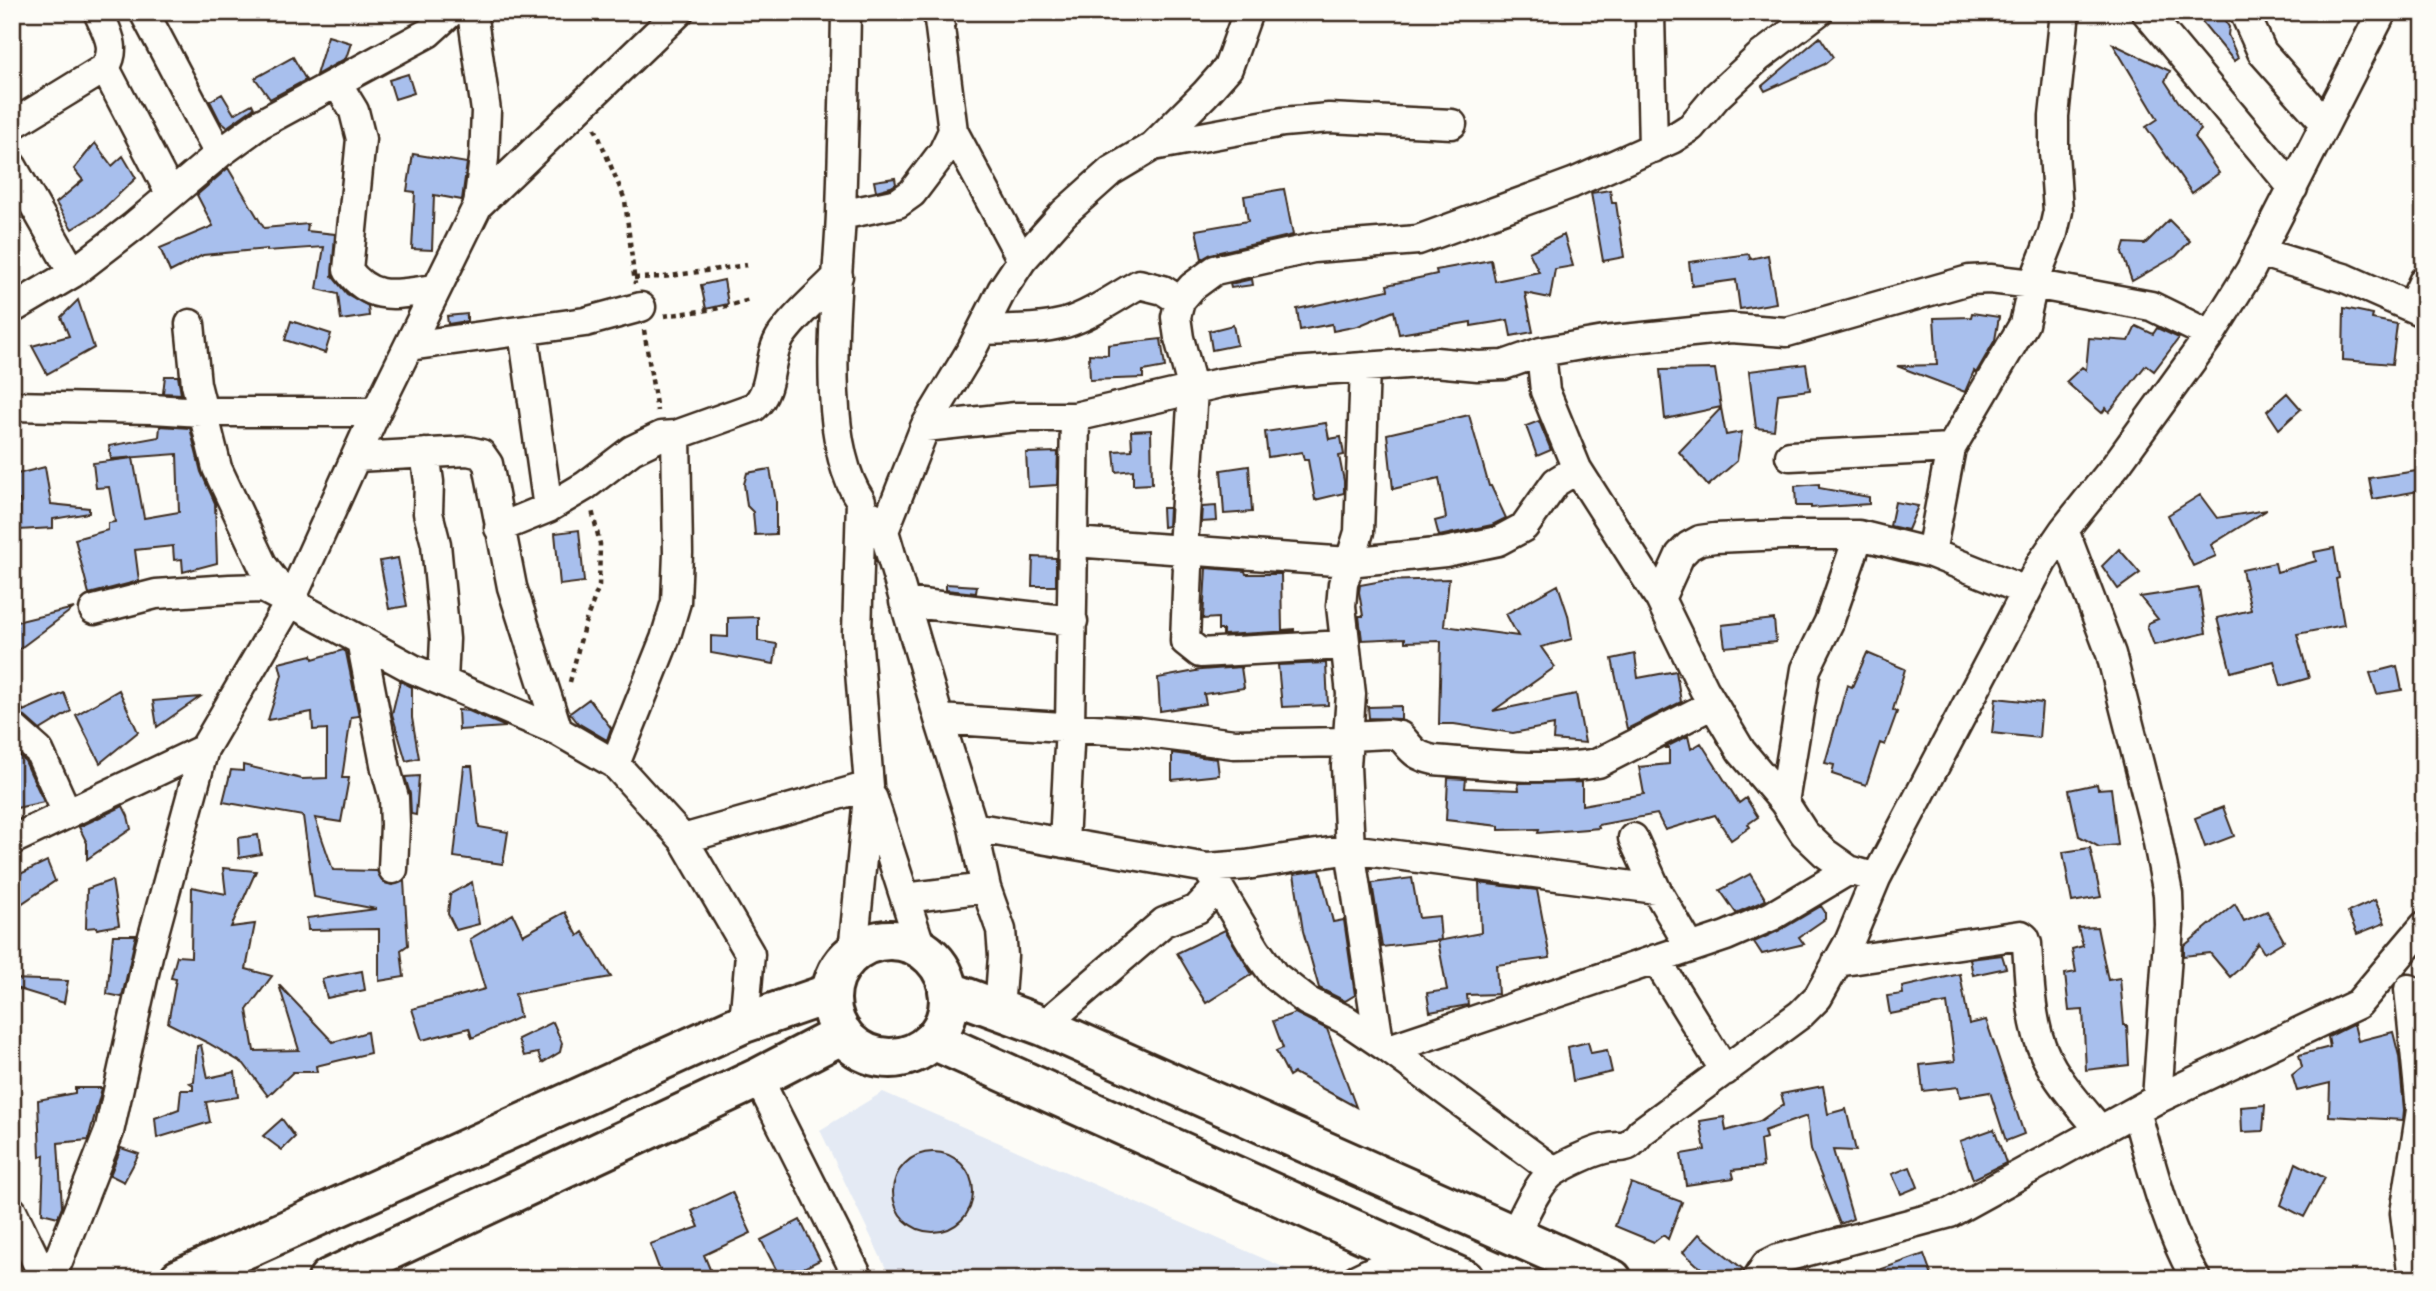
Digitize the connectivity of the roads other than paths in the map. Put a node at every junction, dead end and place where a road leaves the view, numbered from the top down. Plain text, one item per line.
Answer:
1 (144, 12) edge
2 (451, 12) edge
3 (472, 12) edge
4 (679, 12) edge
5 (846, 12) edge
6 (937, 12) edge
7 (1248, 12) edge
8 (2065, 12) edge
9 (2146, 12) edge
10 (2244, 12) edge
11 (2382, 12) edge
12 (100, 13) edge
13 (1650, 14) edge
14 (1809, 15) edge
15 (105, 68) junction
16 (337, 83) junction
17 (2325, 122) junction
18 (1452, 124) dead end
19 (12, 125) edge
20 (953, 131) junction
21 (1153, 146) junction
22 (1653, 148) junction
23 (219, 154) junction
24 (12, 166) edge
25 (2292, 188) junction
26 (170, 193) junction
27 (478, 205) junction
28 (841, 215) junction
29 (2259, 252) junction
30 (1022, 260) junction
31 (73, 273) junction
32 (838, 276) junction
33 (2424, 280) edge
34 (2033, 284) junction
35 (436, 289) junction
36 (1180, 301) junction
37 (12, 309) edge
38 (2418, 309) edge
39 (642, 313) road end
40 (191, 324) dead end
41 (982, 330) junction
42 (523, 331) junction
43 (2210, 335) junction
44 (409, 346) junction
45 (1541, 352) junction
46 (1365, 368) junction
47 (1193, 390) junction
48 (12, 406) edge
49 (202, 412) junction
50 (376, 412) junction
51 (1075, 417) junction
52 (925, 427) junction
53 (669, 436) junction
54 (1951, 448) junction
55 (425, 453) junction
56 (1790, 456) dead end
57 (356, 457) junction
58 (1577, 469) junction
59 (861, 501) junction
60 (548, 508) junction
61 (499, 528) junction
62 (2064, 530) junction
63 (884, 531) junction
64 (1859, 535) junction
65 (1074, 542) junction
66 (1183, 548) junction
67 (1931, 553) junction
68 (1349, 562) junction
69 (2026, 591) junction
70 (1660, 599) junction
71 (290, 602) junction
72 (904, 602) junction
73 (94, 610) dead end
74 (1073, 621) junction
75 (361, 640) junction
76 (1344, 645) junction
77 (443, 681) junction
78 (1713, 704) junction
79 (939, 719) junction
80 (1070, 726) junction
81 (12, 727) edge
82 (558, 731) junction
83 (1349, 739) junction
84 (204, 749) junction
85 (615, 764) junction
86 (869, 786) junction
87 (1784, 802) junction
88 (67, 813) junction
89 (973, 827) junction
90 (1633, 838) dead end
91 (683, 839) junction
92 (12, 840) edge
93 (1064, 843) junction
94 (1350, 849) junction
95 (393, 869) dead end
96 (1863, 874) junction
97 (1213, 877) junction
98 (986, 888) junction
99 (1656, 889) junction
100 (905, 898) junction
101 (2424, 926) edge
102 (1690, 947) junction
103 (921, 948) junction
104 (853, 952) junction
105 (1656, 959) junction
106 (1837, 962) junction
107 (2416, 987) edge
108 (948, 991) junction
109 (831, 993) junction
110 (2358, 1004) junction
111 (999, 1010) junction
112 (744, 1023) junction
113 (1043, 1026) junction
114 (843, 1034) junction
115 (933, 1040) junction
116 (1384, 1046) junction
117 (1725, 1071) junction
118 (758, 1078) junction
119 (2146, 1105) junction
120 (2100, 1130) junction
121 (1554, 1171) junction
122 (12, 1211) edge
123 (1514, 1235) junction
124 (1408, 1254) junction
125 (45, 1279) edge
126 (51, 1279) edge
127 (180, 1279) edge
128 (328, 1279) edge
129 (859, 1279) edge
130 (1356, 1279) edge
131 (1464, 1279) edge
132 (1612, 1279) edge
133 (1757, 1279) edge
134 (2196, 1279) edge
135 (2413, 1279) edge

1 - 23 street
2 - 16 street
3 - 27 street
4 - 27 street
5 - 28 street
6 - 20 street
7 - 21 street
8 - 34 street
9 - 25 street
10 - 17 street
11 - 17 street
12 - 15 street
13 - 22 street
14 - 22 street
15 - 19 street
15 - 26 street
16 - 23 street
16 - 35 street
17 - 25 street
18 - 21 street
20 - 28 street
20 - 30 street
21 - 30 street
22 - 36 street
23 - 26 street
24 - 31 street
25 - 29 street
26 - 31 street
27 - 35 street
28 - 32 street
29 - 38 street
29 - 43 street
30 - 41 street
31 - 37 street
32 - 53 street
32 - 59 street
33 - 38 street
34 - 43 street
34 - 45 street
34 - 54 street
35 - 44 street
36 - 41 street
36 - 47 street
39 - 42 street
40 - 49 street
41 - 52 street
42 - 44 street
42 - 60 street
43 - 62 street
44 - 50 street
45 - 46 street
45 - 58 street
46 - 47 street
46 - 68 street
47 - 51 street
47 - 66 street
48 - 49 street
49 - 50 street
49 - 71 street
50 - 57 street
51 - 52 street
51 - 65 street
52 - 63 street
53 - 60 street
53 - 85 street
54 - 56 street
54 - 67 street
55 - 57 street
55 - 61 street
55 - 77 street
57 - 71 street
58 - 68 street
58 - 70 street
59 - 63 street
59 - 86 street
60 - 61 street
61 - 82 street
62 - 69 street
62 - 119 street
63 - 72 street
64 - 67 street
64 - 70 street
64 - 87 street
65 - 66 street
65 - 74 street
66 - 68 street
66 - 76 street
67 - 69 street
68 - 76 street
69 - 96 street
70 - 78 street
71 - 73 street
71 - 75 street
71 - 84 street
72 - 74 street
72 - 79 street
74 - 80 street
75 - 77 street
75 - 95 street
76 - 83 street
77 - 82 street
78 - 83 street
78 - 87 street
79 - 80 street
79 - 89 street
80 - 83 street
80 - 93 street
81 - 88 street
82 - 85 street
83 - 94 street
84 - 88 street
84 - 126 street
85 - 91 street
86 - 91 street
86 - 100 street
86 - 104 street
87 - 96 street
88 - 92 street
89 - 93 street
89 - 98 street
90 - 99 street
91 - 112 street
93 - 97 street
94 - 97 street
94 - 99 street
94 - 116 street
96 - 102 street
96 - 106 street
97 - 113 street
97 - 116 street
98 - 100 street
98 - 111 street
99 - 102 street
100 - 103 street
101 - 110 street
102 - 105 street
103 - 104 main road
103 - 108 main road
104 - 109 main road
105 - 116 street
105 - 117 street
106 - 117 street
106 - 120 street
107 - 110 street
107 - 135 street
108 - 111 main road
108 - 115 main road
109 - 112 main road
109 - 114 main road
110 - 119 street
111 - 113 main road
112 - 127 main road
113 - 123 main road
114 - 115 main road
114 - 118 main road
115 - 124 main road
116 - 121 street
117 - 121 street
118 - 128 main road
118 - 129 street
119 - 120 street
119 - 134 street
120 - 133 street
121 - 123 street
122 - 125 street
123 - 132 main road
124 - 130 street
124 - 131 main road

